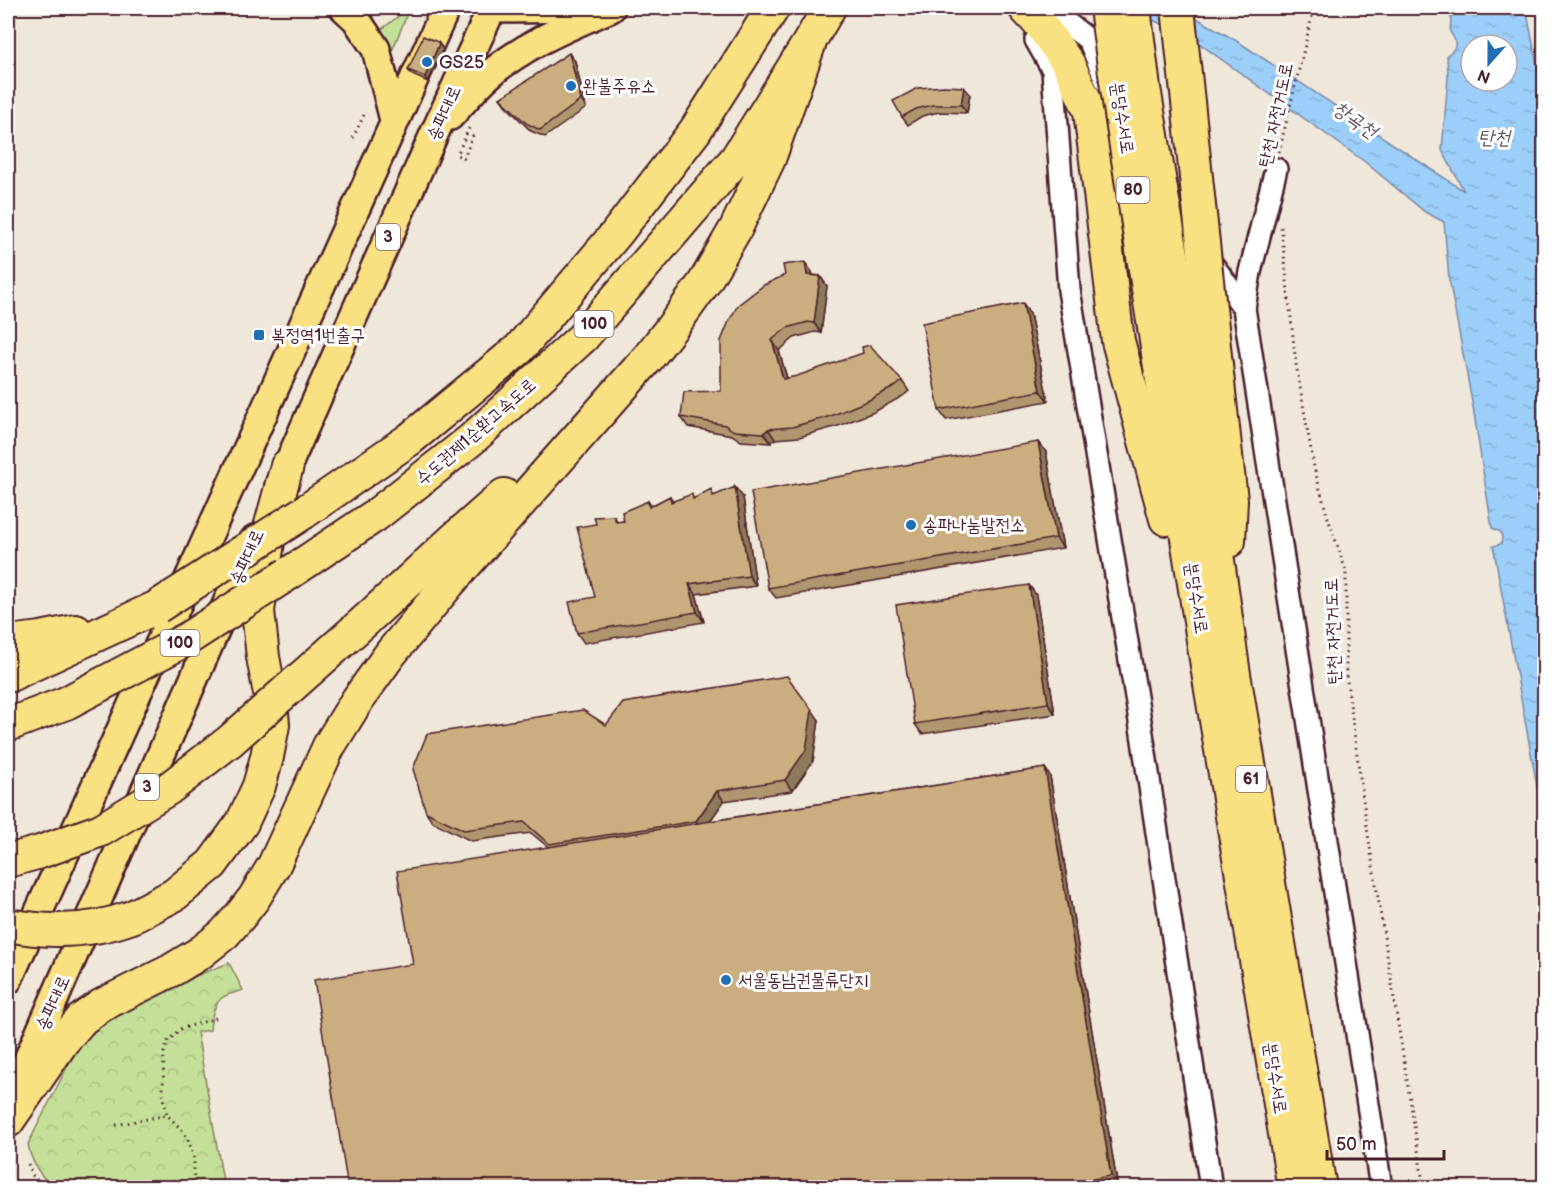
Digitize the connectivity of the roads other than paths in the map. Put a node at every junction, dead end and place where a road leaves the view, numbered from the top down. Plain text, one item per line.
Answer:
1 (344, 8) edge
2 (446, 8) edge
3 (489, 8) edge
4 (598, 8) edge
5 (611, 8) edge
6 (773, 8) edge
7 (829, 8) edge
8 (1011, 8) edge
9 (1025, 8) edge
10 (1047, 8) edge
11 (1106, 8) edge
12 (1134, 8) edge
13 (1178, 8) edge
14 (811, 39) junction
15 (394, 120) junction
16 (435, 132) junction
17 (1277, 161) road end
18 (1244, 308) junction
19 (1189, 369) junction
20 (600, 412) junction
21 (287, 466) junction
22 (157, 607) junction
23 (8, 642) edge
24 (1220, 670) junction
25 (8, 676) edge
26 (8, 725) edge
27 (8, 861) edge
28 (8, 925) edge
29 (8, 980) edge
30 (8, 1107) edge
31 (8, 1120) edge
32 (1211, 1188) edge
33 (1294, 1188) edge
34 (1320, 1188) edge
35 (1381, 1188) edge

1 - 15 main road
2 - 15 main road, 3
3 - 4 main road
3 - 16 main road, 송파대로 / 3
5 - 16 main road
6 - 22 highway, 수도권제1순환고속도로 / 100, bridge
7 - 14 highway, 수도권제1순환고속도로 / 100
8 - 32 street
9 - 24 highway
10 - 18 street
11 - 19 highway, 분당수서로 / 80, bridge
12 - 19 highway, 분당수서로 / 80, bridge
13 - 19 highway, bridge
14 - 20 highway
14 - 26 highway, 수도권제1순환고속도로 / 100, bridge
15 - 29 main road, 3
16 - 21 main road, 송파대로 / 3
17 - 18 street
18 - 35 street
19 - 24 highway, 분당수서로 / 61
20 - 27 highway, bridge
20 - 31 highway
21 - 28 highway, bridge
21 - 30 main road, 송파대로 / 3
22 - 23 highway
22 - 25 highway, 수도권제1순환고속도로 / 100
24 - 33 highway, 분당수서로 / 61
24 - 34 highway, 분당수서로 / 61

